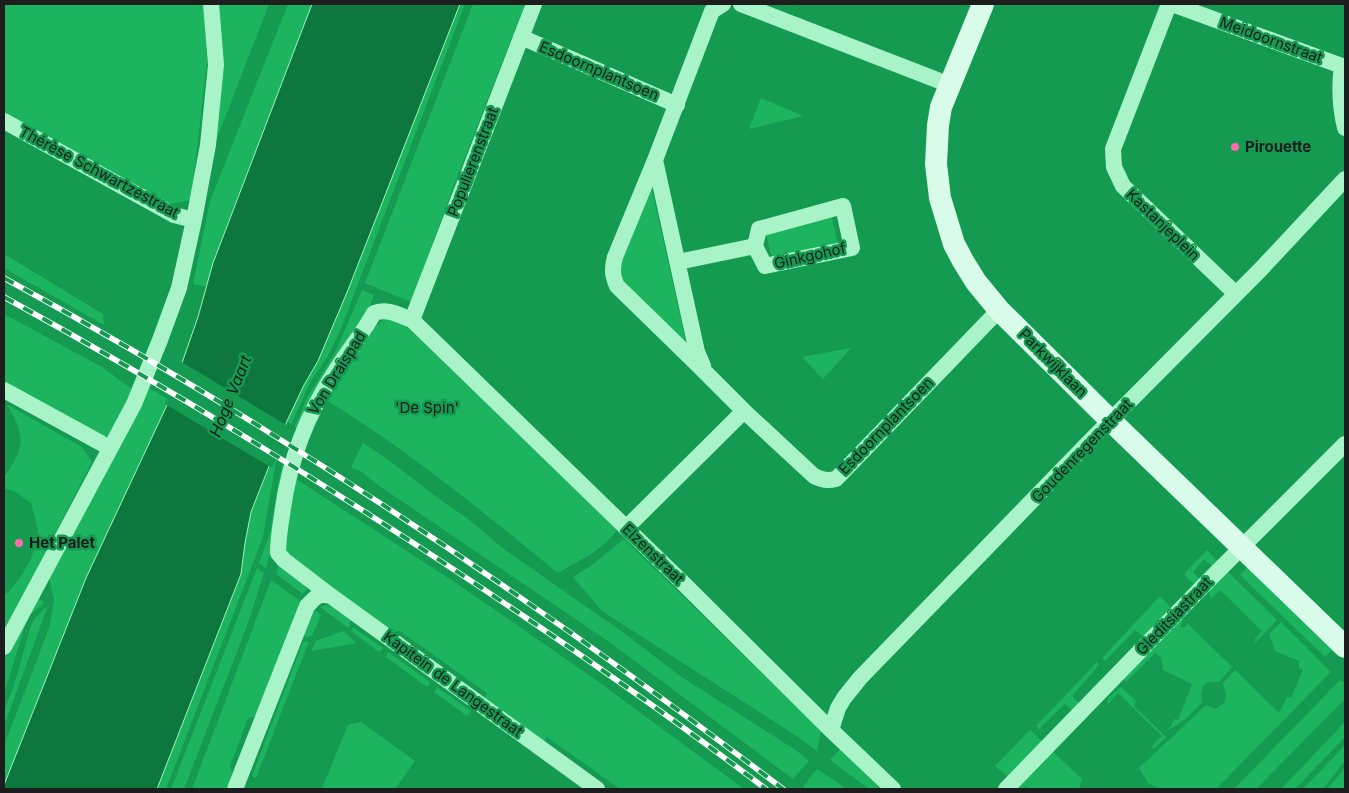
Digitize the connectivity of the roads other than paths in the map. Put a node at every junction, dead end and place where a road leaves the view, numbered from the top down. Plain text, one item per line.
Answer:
1 (211, 4) edge
2 (534, 4) edge
3 (723, 4) edge
4 (741, 4) edge
5 (983, 4) edge
6 (1170, 4) edge
7 (521, 37) junction
8 (950, 85) junction
9 (677, 105) junction
10 (4, 121) edge
11 (1345, 128) edge
12 (655, 160) junction
13 (1345, 179) edge
14 (194, 220) junction
15 (755, 246) junction
16 (678, 262) junction
17 (1236, 294) junction
18 (999, 310) junction
19 (412, 320) junction
20 (704, 371) junction
21 (4, 390) edge
22 (744, 411) junction
23 (1111, 421) junction
24 (1345, 444) edge
25 (110, 448) junction
26 (626, 528) junction
27 (1242, 548) junction
28 (331, 596) junction
29 (4, 647) edge
30 (1345, 647) edge
31 (831, 730) junction
32 (235, 789) edge
33 (597, 789) edge
34 (893, 789) edge
35 (1006, 789) edge

1 - 14 street
2 - 7 street, Populierenstraat
3 - 9 street, Esdoornplantsoen
4 - 8 street
5 - 8 street, Parkwijklaan
6 - 11 street, Meidoornstraat
6 - 17 street, Kastanjeplein
7 - 9 street, Esdoornplantsoen
7 - 19 street, Populierenstraat
8 - 18 street, Parkwijklaan
9 - 12 street, Esdoornplantsoen
10 - 14 street, Thérèse Schwartzestraat
12 - 16 street, Esdoornplantsoen
12 - 20 street, Esdoornplantsoen
13 - 17 street, Goudenregenstraat
14 - 25 street
15 - 15 street, Ginkgohof
15 - 16 street, Ginkgohof
16 - 20 street, Esdoornplantsoen
17 - 23 street, Goudenregenstraat
18 - 22 street, Esdoornplantsoen
18 - 23 street, Parkwijklaan
19 - 26 street, Elzenstraat
19 - 28 street, Von Draispad
20 - 22 street, Esdoornplantsoen
21 - 25 street
22 - 26 street
23 - 27 street, Parkwijklaan
23 - 31 street, Goudenregenstraat
24 - 27 street, Gleditsiastraat
25 - 29 street
26 - 31 street, Elzenstraat
27 - 30 street, Parkwijklaan
27 - 35 street, Gleditsiastraat
28 - 32 street
28 - 33 street, Kapitein de Langestraat
31 - 34 street, Elzenstraat

